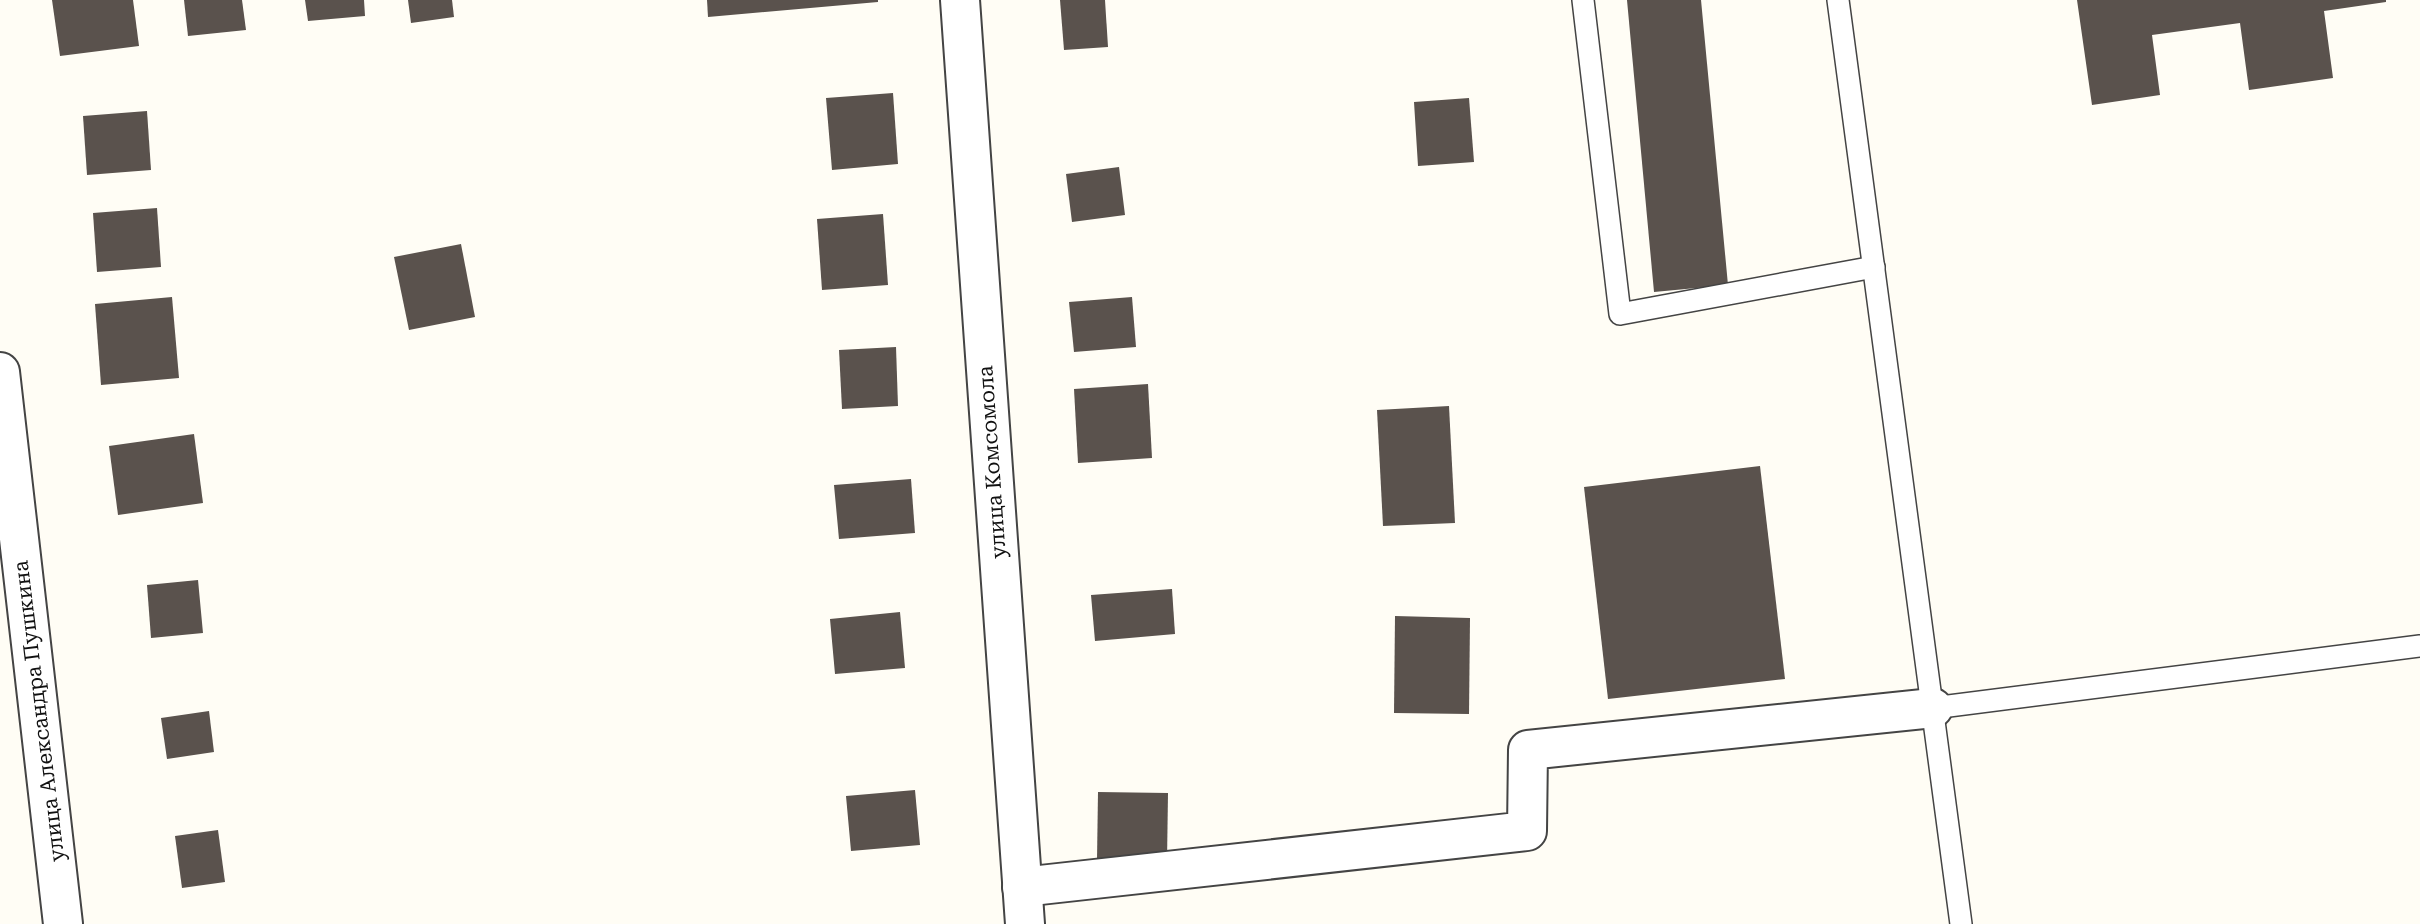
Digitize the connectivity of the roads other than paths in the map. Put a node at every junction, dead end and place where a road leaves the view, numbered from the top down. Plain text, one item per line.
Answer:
1 (960, 0) edge
2 (1583, 0) edge
3 (1838, 0) edge
4 (1874, 267) junction
5 (0, 372) edge
6 (2420, 646) edge
7 (1933, 708) junction
8 (1022, 887) junction
9 (63, 924) edge
10 (1025, 924) edge
11 (1961, 924) edge

1 - 8 street, улица Комсомола
2 - 4 lane
3 - 4 lane
4 - 7 lane
5 - 9 street, улица Александра Пушкина
6 - 7 lane
7 - 8 street
7 - 11 lane
8 - 10 street, улица Комсомола

